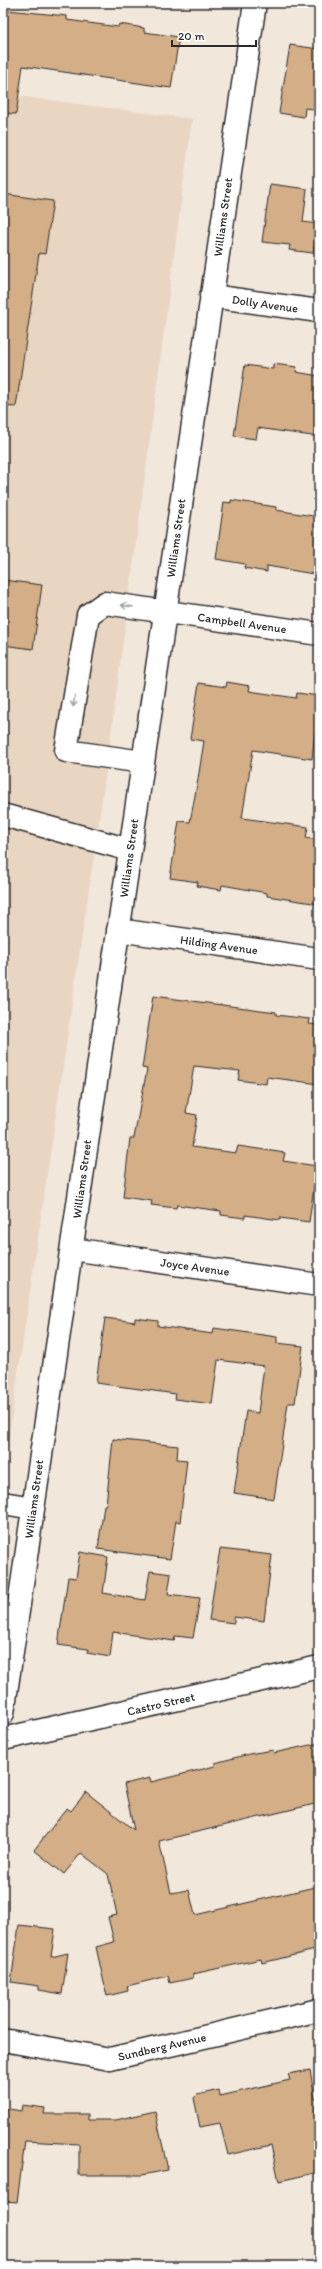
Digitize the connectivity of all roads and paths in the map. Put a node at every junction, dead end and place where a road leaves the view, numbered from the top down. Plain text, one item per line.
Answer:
1 (255, 3) edge
2 (211, 296) junction
3 (319, 312) edge
4 (165, 611) junction
5 (319, 634) edge
6 (143, 762) junction
7 (3, 815) edge
8 (130, 850) junction
9 (118, 930) junction
10 (319, 959) edge
11 (72, 1249) junction
12 (319, 1285) edge
13 (3, 1503) edge
14 (33, 1508) junction
15 (11, 1603) edge
16 (319, 1667) edge
17 (3, 1713) edge
18 (3, 1740) edge
19 (319, 2010) edge
20 (3, 2040) edge

1 - 2 street, Williams Street
2 - 3 street, Dolly Avenue
2 - 4 street, Williams Street
4 - 5 street, Campbell Avenue
4 - 6 street, Williams Street
4 -> 6 street, Campbell Avenue
6 - 8 street, Williams Street
7 - 8 street
8 - 9 street, Williams Street
9 - 10 street, Hilding Avenue
9 - 11 street, Williams Street
11 - 12 street, Joyce Avenue
11 - 14 street, Williams Street
13 - 14 street
14 - 15 street, Williams Street
15 - 17 street, Williams Street
16 - 18 street, Castro Street
19 - 20 street, Sundberg Avenue

